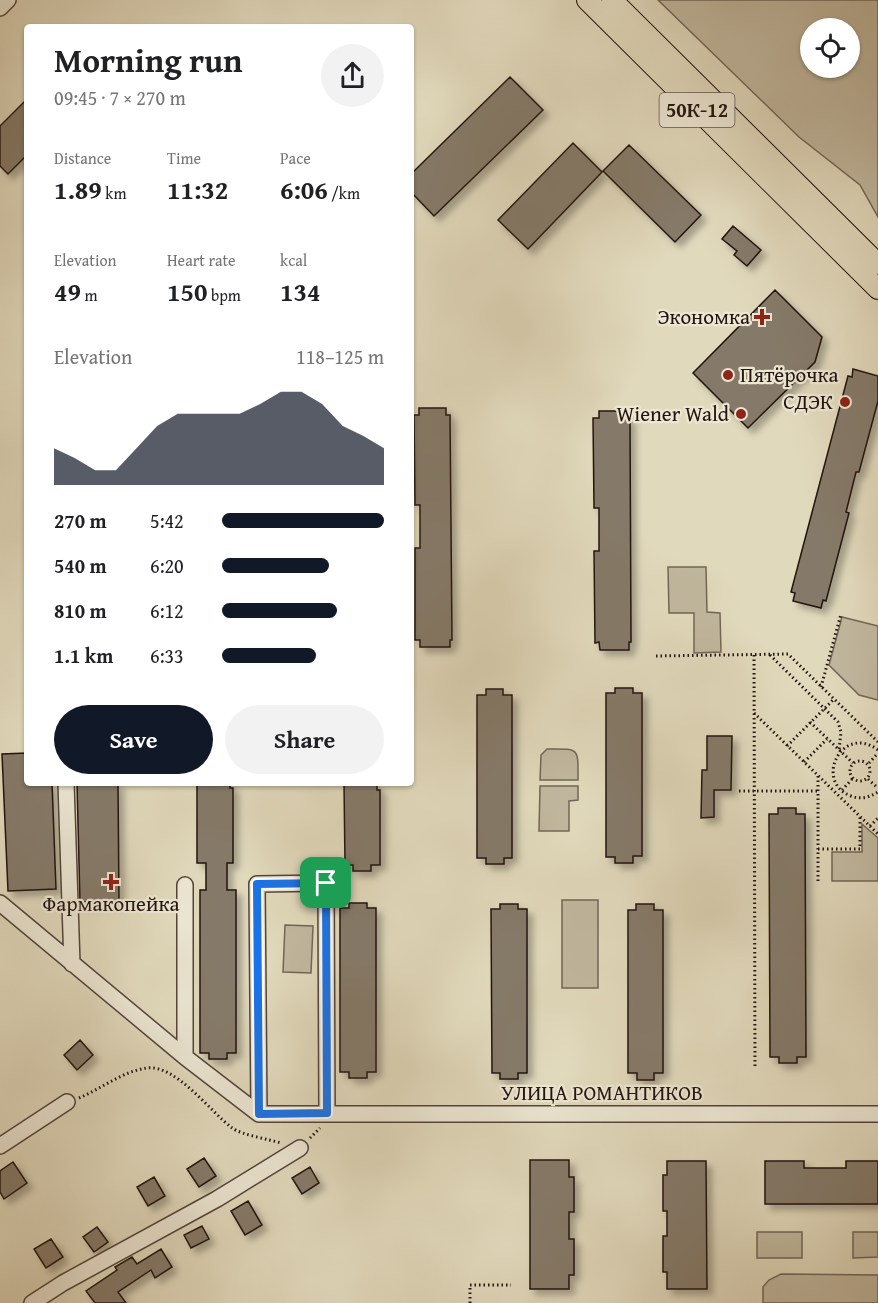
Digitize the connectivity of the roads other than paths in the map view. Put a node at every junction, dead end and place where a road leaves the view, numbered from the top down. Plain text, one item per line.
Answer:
1 (8, 0) edge
2 (587, 0) edge
3 (612, 0) edge
4 (0, 8) edge
5 (878, 264) edge
6 (878, 289) edge
7 (66, 786) edge
8 (185, 885) dead end
9 (0, 903) edge
10 (72, 964) junction
11 (185, 1057) junction
12 (67, 1102) road end
13 (327, 1113) junction
14 (259, 1114) junction
15 (878, 1114) edge
16 (0, 1146) edge
17 (300, 1148) road end
18 (32, 1303) edge

1 - 4 street
2 - 6 main road, 50К-12
3 - 5 main road
7 - 10 street
8 - 11 street
9 - 10 street
10 - 11 street
11 - 14 street
12 - 16 street
13 - 14 street, УЛИЦА РОМАНТИКОВ
13 - 14 street
13 - 15 street, УЛИЦА РОМАНТИКОВ
17 - 18 street

